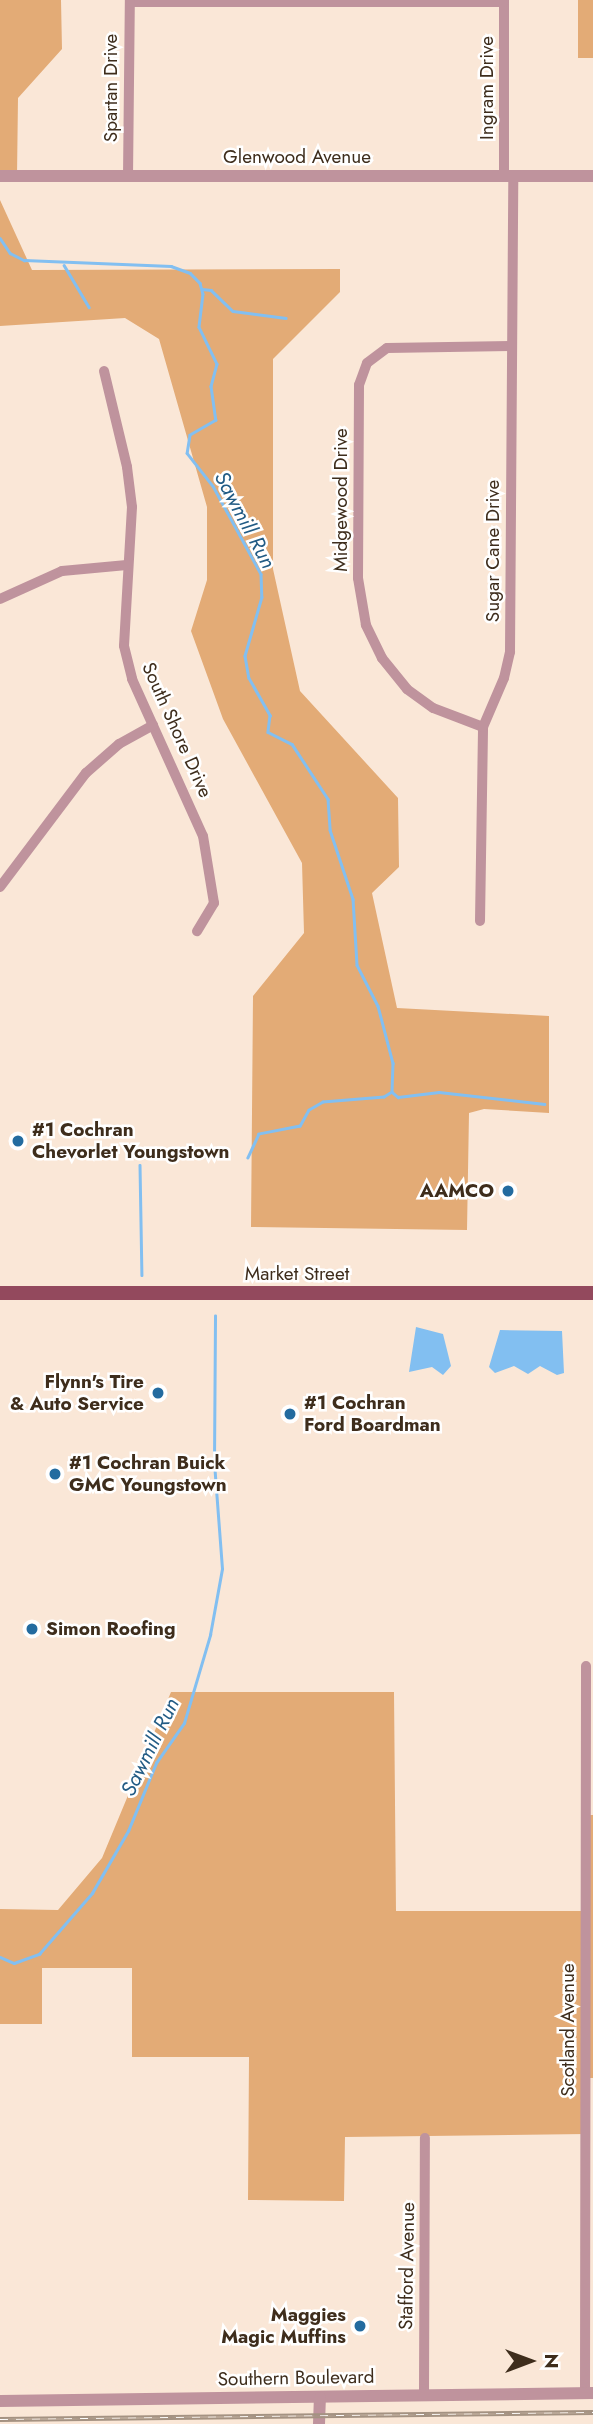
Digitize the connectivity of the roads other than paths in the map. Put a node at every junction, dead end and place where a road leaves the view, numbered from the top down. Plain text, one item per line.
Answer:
1 (130, 1) edge
2 (504, 1) edge
3 (0, 176) edge
4 (593, 176) edge
5 (128, 177) junction
6 (509, 177) junction
7 (512, 346) junction
8 (104, 371) dead end
9 (127, 565) junction
10 (0, 599) edge
11 (153, 725) junction
12 (483, 727) junction
13 (0, 887) edge
14 (480, 921) dead end
15 (197, 931) dead end
16 (0, 1293) edge
17 (593, 1293) edge
18 (586, 1666) dead end
19 (425, 2138) dead end
20 (589, 2393) edge
21 (424, 2395) junction
22 (320, 2398) junction
23 (0, 2401) edge
24 (319, 2424) edge

1 - 2 street
1 - 5 street, Spartan Drive
2 - 6 street, Ingram Drive
3 - 5 street, Glenwood Avenue
4 - 6 street, Glenwood Avenue
5 - 6 street, Glenwood Avenue
6 - 7 street, Sugar Cane Drive
7 - 12 street, Sugar Cane Drive
7 - 12 street, Midgewood Drive
8 - 9 street, South Shore Drive
9 - 10 street
9 - 11 street, South Shore Drive
11 - 13 street
11 - 15 street, South Shore Drive
12 - 14 street, Sugar Cane Drive
16 - 17 main road, Market Street
18 - 20 street, Scotland Avenue
19 - 21 street, Stafford Avenue
20 - 21 street, Southern Boulevard
21 - 22 street, Southern Boulevard
22 - 23 street, Southern Boulevard
22 - 24 street

